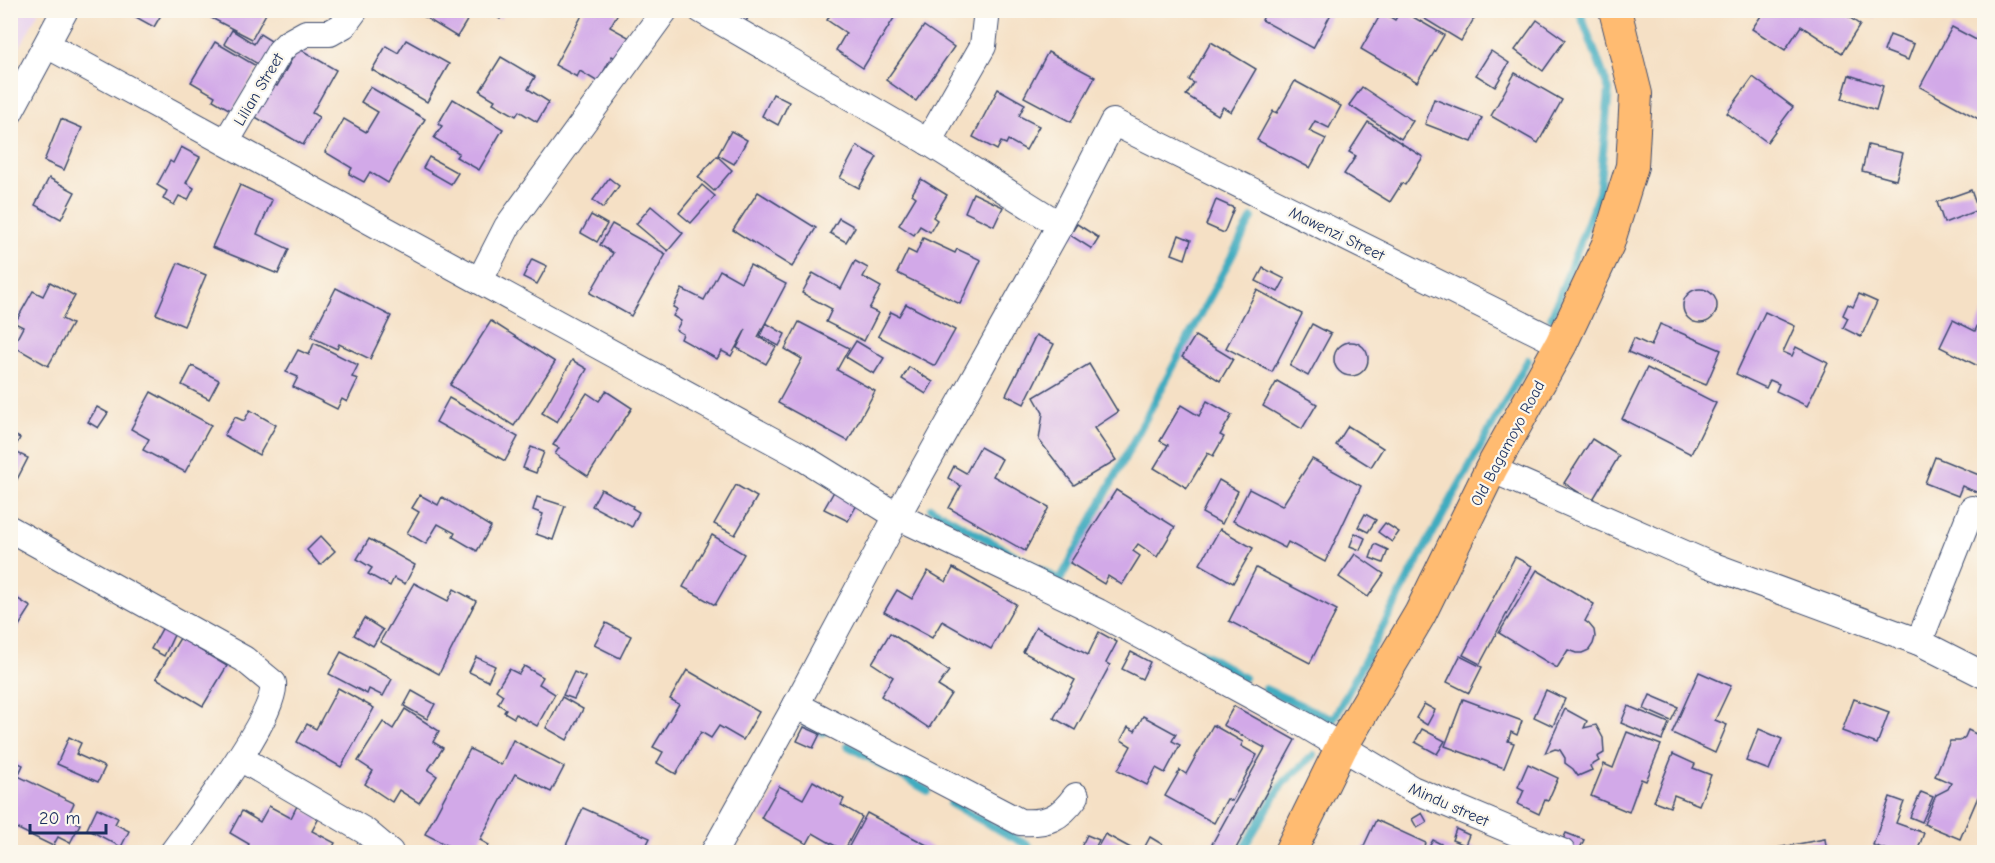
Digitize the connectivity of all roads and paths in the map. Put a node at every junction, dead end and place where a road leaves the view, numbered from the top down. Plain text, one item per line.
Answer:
1 (65, 10) edge
2 (355, 10) edge
3 (665, 10) edge
4 (702, 10) edge
5 (987, 10) edge
6 (1615, 10) edge
7 (47, 45) junction
8 (10, 112) edge
9 (226, 142) junction
10 (928, 142) junction
11 (1060, 225) junction
12 (480, 280) junction
13 (1561, 344) junction
14 (1491, 469) junction
15 (1972, 509) dead end
16 (897, 516) junction
17 (10, 529) edge
18 (1919, 642) junction
19 (1984, 675) edge
20 (796, 705) junction
21 (1342, 746) junction
22 (240, 758) junction
23 (1076, 796) dead end
24 (173, 852) edge
25 (390, 852) edge
26 (714, 852) edge
27 (1290, 852) edge
28 (1562, 852) edge

1 - 7 street
2 - 9 street, Lilian Street
3 - 12 street
4 - 10 street
5 - 10 street
6 - 13 main road, Old Bagamoyo Road
7 - 8 street
7 - 9 street, Mindu street
9 - 12 street, Mindu street
10 - 11 street
11 - 13 street, Mawenzi Street
11 - 16 street
12 - 16 street, Mindu street
13 - 14 main road, Old Bagamoyo Road
14 - 18 street
14 - 21 main road, Old Bagamoyo Road
15 - 18 street
16 - 20 street
16 - 21 street, Mindu street
17 - 22 street
18 - 19 street
20 - 23 street
20 - 26 street
21 - 27 main road, Old Bagamoyo Road
21 - 28 street, Mindu street
22 - 24 street
22 - 25 street

